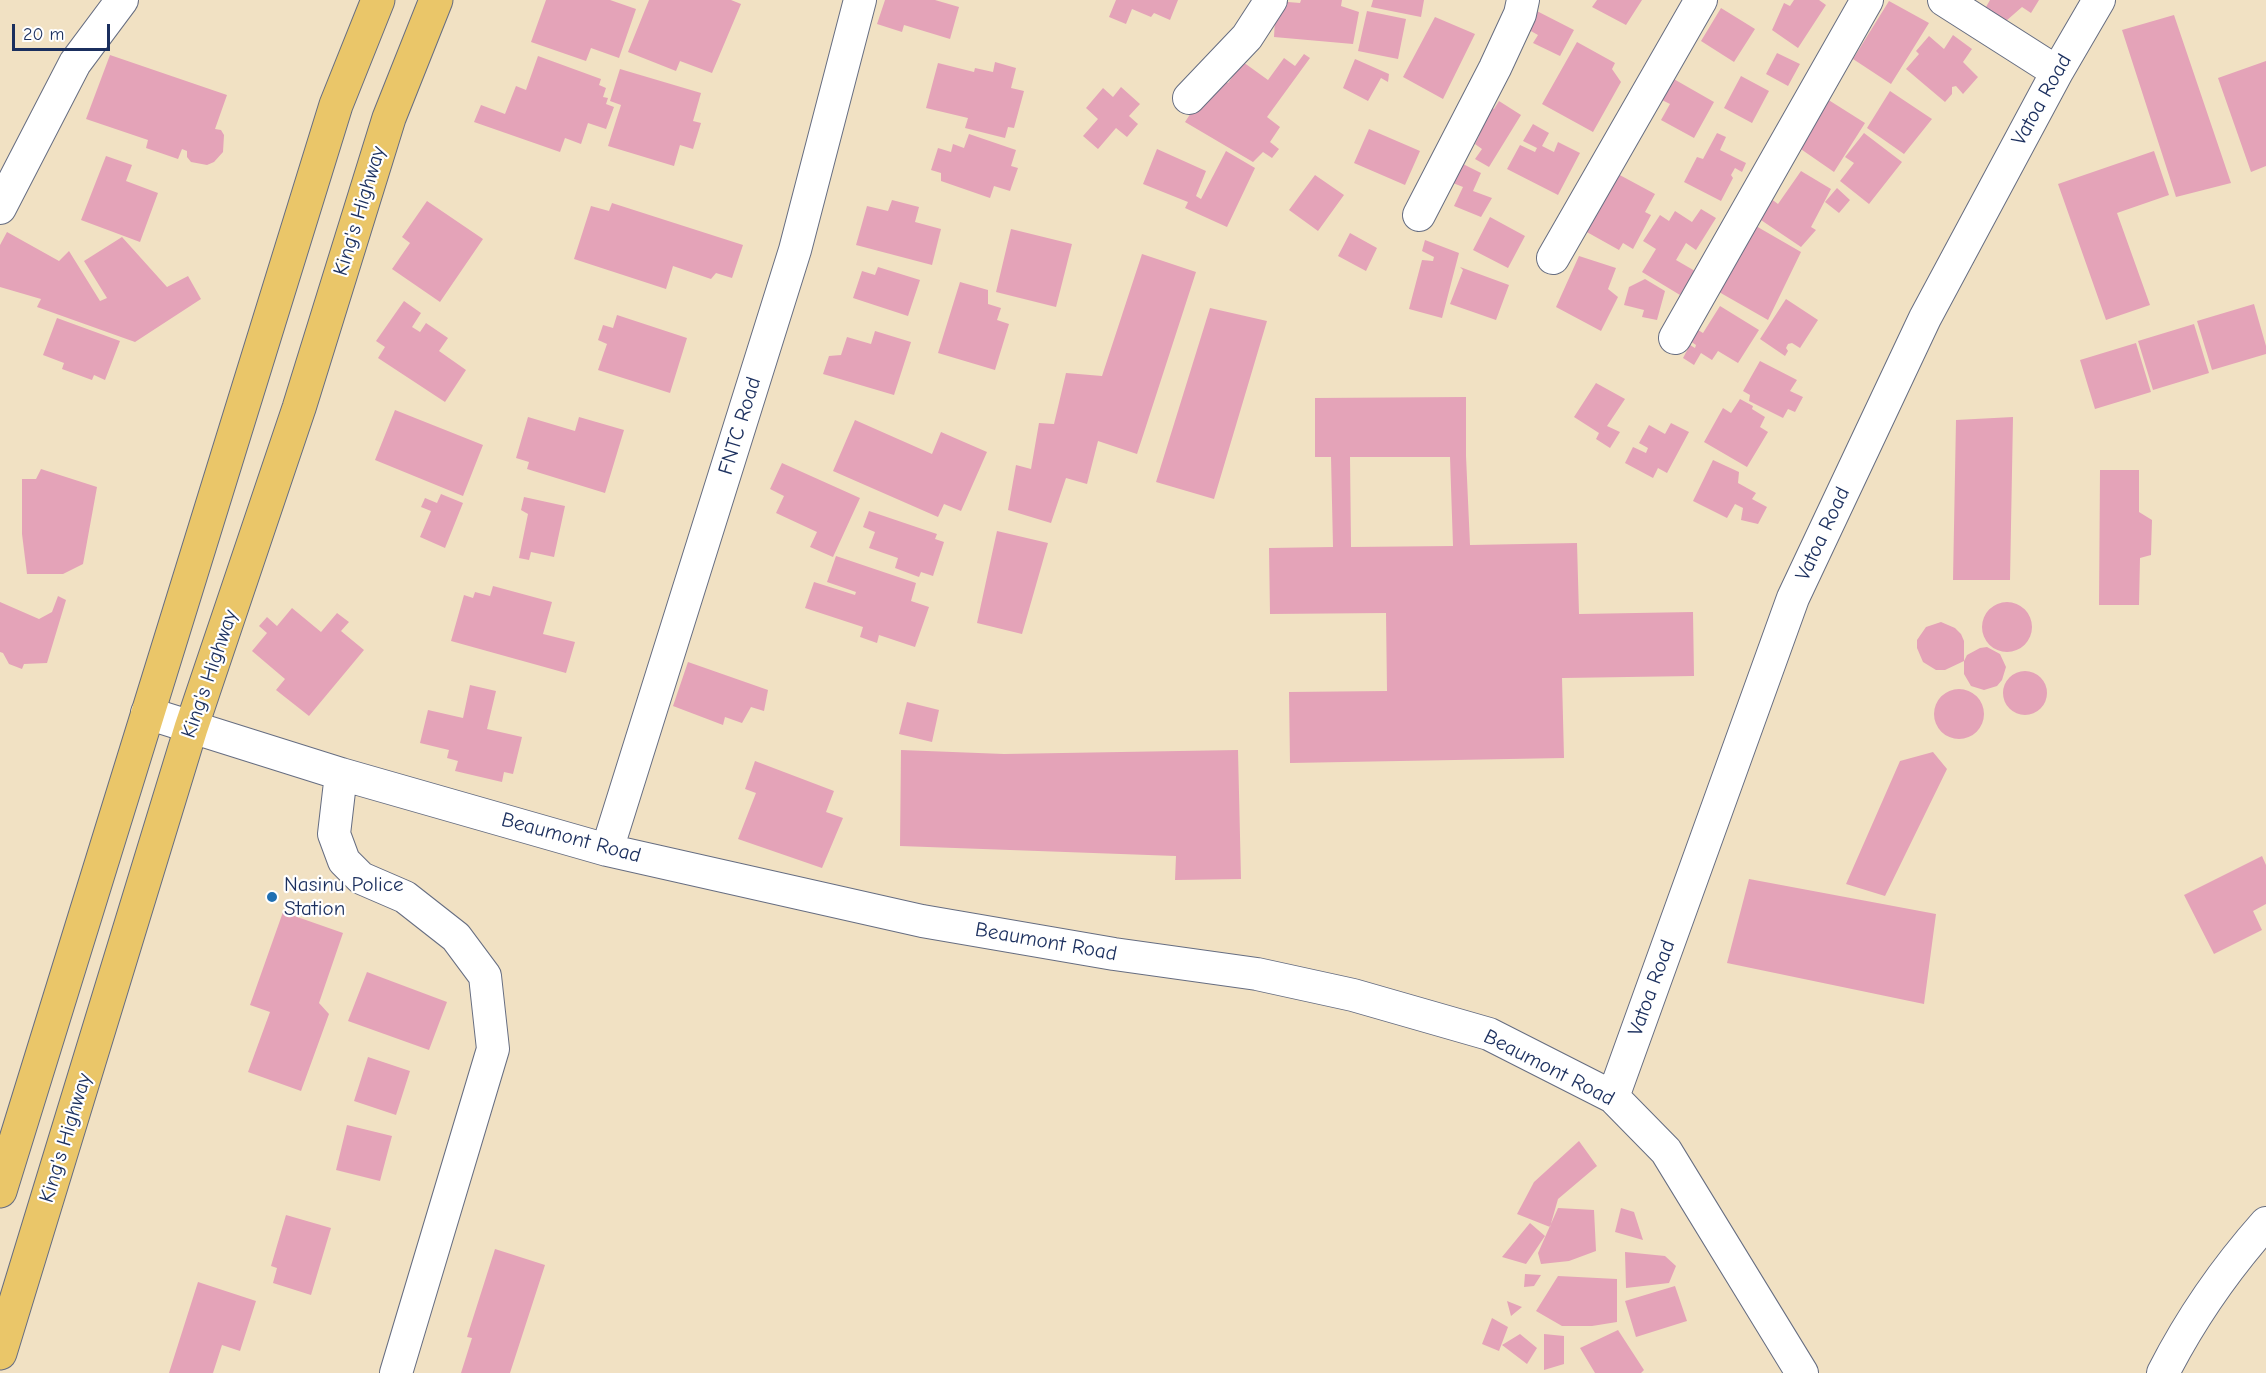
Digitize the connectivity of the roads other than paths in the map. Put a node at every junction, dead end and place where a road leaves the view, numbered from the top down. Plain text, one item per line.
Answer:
1 (122, 0) edge
2 (378, 0) edge
3 (436, 0) edge
4 (860, 0) edge
5 (1271, 0) edge
6 (1523, 0) edge
7 (1701, 0) edge
8 (1867, 0) edge
9 (1944, 0) edge
10 (2099, 0) edge
11 (2057, 72) junction
12 (1189, 98) dead end
13 (0, 208) edge
14 (1419, 215) dead end
15 (1553, 258) dead end
16 (1675, 338) dead end
17 (147, 713) junction
18 (191, 728) junction
19 (341, 774) junction
20 (608, 849) junction
21 (1613, 1096) junction
22 (0, 1191) edge
23 (2266, 1223) edge
24 (0, 1353) edge
25 (396, 1373) edge
26 (1802, 1373) edge
27 (2163, 1373) edge

1 - 13 street
2 - 17 highway
3 - 18 highway, King's Highway
4 - 20 street, FNTC Road
5 - 12 street
6 - 14 street
7 - 15 street
8 - 16 street
9 - 11 street
10 - 11 street, Vatoa Road
11 - 21 street, Vatoa Road
17 - 18 street, Beaumont Road
17 - 22 highway
18 - 19 street, Beaumont Road
18 - 24 highway, King's Highway
19 - 20 street, Beaumont Road
19 - 25 street
20 - 21 street, Beaumont Road
21 - 26 street, Beaumont Road
23 - 27 street

